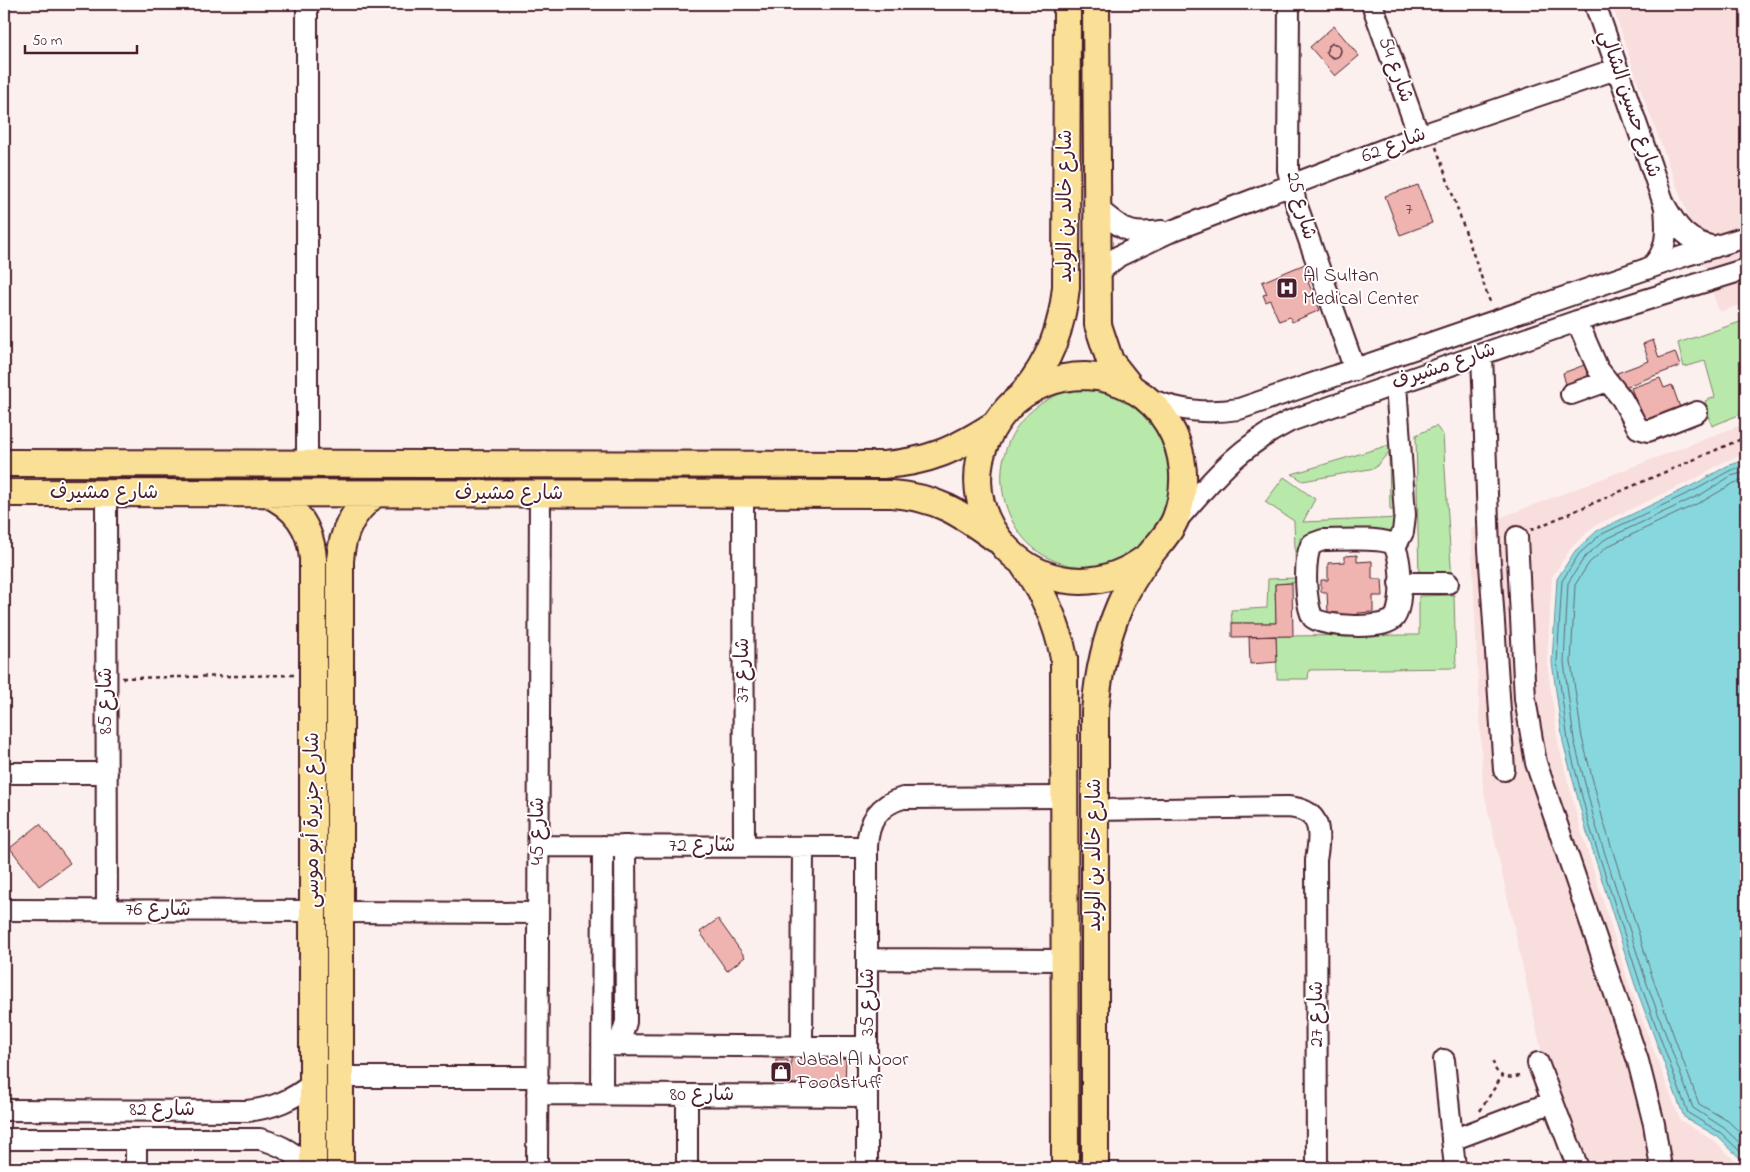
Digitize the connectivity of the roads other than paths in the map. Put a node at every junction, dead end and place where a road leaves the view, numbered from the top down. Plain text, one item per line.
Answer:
1 (307, 4) edge
2 (1067, 4) edge
3 (1096, 4) edge
4 (1290, 4) edge
5 (1372, 4) edge
6 (1594, 4) edge
7 (1616, 69) junction
8 (1425, 134) junction
9 (1291, 186) junction
10 (1664, 204) junction
11 (1098, 209) junction
12 (1174, 230) junction
13 (1746, 237) edge
14 (1714, 247) junction
15 (1684, 256) junction
16 (1651, 267) junction
17 (1746, 269) edge
18 (1099, 272) junction
19 (1670, 291) junction
20 (1577, 321) junction
21 (1482, 354) junction
22 (1355, 370) junction
23 (1607, 381) junction
24 (1396, 384) junction
25 (1141, 394) junction
26 (1571, 394) dead end
27 (1020, 397) junction
28 (1697, 412) dead end
29 (994, 425) junction
30 (4, 464) edge
31 (89, 464) junction
32 (307, 464) junction
33 (4, 493) edge
34 (97, 493) junction
35 (266, 493) junction
36 (375, 494) junction
37 (540, 494) junction
38 (743, 494) junction
39 (1174, 522) junction
40 (1517, 537) road end
41 (1001, 543) junction
42 (1395, 547) junction
43 (1150, 555) junction
44 (1022, 563) junction
45 (1400, 582) junction
46 (1448, 583) dead end
47 (313, 701) junction
48 (340, 701) junction
49 (1504, 770) dead end
50 (4, 773) edge
51 (107, 773) junction
52 (1066, 797) junction
53 (1095, 810) junction
54 (867, 841) junction
55 (538, 846) junction
56 (603, 846) junction
57 (625, 846) junction
58 (744, 846) junction
59 (803, 846) junction
60 (107, 909) junction
61 (4, 910) edge
62 (313, 911) junction
63 (340, 912) junction
64 (537, 913) junction
65 (868, 959) junction
66 (1065, 960) junction
67 (611, 1045) junction
68 (802, 1047) junction
69 (868, 1048) junction
70 (1444, 1060) dead end
71 (1538, 1063) dead end
72 (340, 1077) junction
73 (313, 1084) junction
74 (537, 1085) junction
75 (602, 1094) junction
76 (686, 1095) junction
77 (867, 1096) junction
78 (1554, 1102) junction
79 (4, 1110) edge
80 (213, 1111) junction
81 (1458, 1137) junction
82 (4, 1139) edge
83 (136, 1139) junction
84 (211, 1139) junction
85 (136, 1168) edge
86 (307, 1168) edge
87 (313, 1168) edge
88 (340, 1168) edge
89 (537, 1168) edge
90 (687, 1168) edge
91 (867, 1168) edge
92 (1065, 1168) edge
93 (1095, 1168) edge
94 (1317, 1168) edge
95 (1455, 1168) edge
96 (1578, 1168) edge
97 (1660, 1168) edge

1 - 32 street
2 - 27 main road, شارع خالد بن الوليد
3 - 11 main road, شارع خالد بن الوليد
4 - 9 street, شارع 25
5 - 8 street, شارع 54
6 - 7 street, شارع حسين الشالي
7 - 8 street, شارع 62
7 - 10 street, شارع حسين الشالي
8 - 9 street, شارع 62
9 - 12 street, شارع 62
9 - 22 street, شارع 25
10 - 14 street, شارع حسين الشالي
10 - 15 street
10 - 16 street, شارع حسين الشالي
11 - 12 street, شارع 62
11 - 18 main road, شارع خالد بن الوليد
12 - 18 street, شارع 62
13 - 14 street, شارع مشيرف
14 - 15 street, شارع مشيرف
15 - 16 street, شارع مشيرف
15 - 19 street
16 - 22 street, شارع مشيرف
17 - 19 street, شارع مشيرف
18 - 25 main road, شارع خالد بن الوليد
19 - 20 street, شارع مشيرف
20 - 21 street, شارع مشيرف
20 - 23 street
21 - 24 street, شارع مشيرف
21 - 49 street
22 - 25 street, شارع مشيرف
23 - 26 street
23 - 28 street
24 - 39 street, شارع مشيرف
24 - 42 street
25 - 27 main road
25 - 39 main road, شارع خالد بن الوليد
27 - 29 main road, شارع خالد بن الوليد
29 - 32 main road, شارع مشيرف
29 - 41 main road
30 - 31 main road, شارع مشيرف
31 - 32 main road, شارع مشيرف
31 - 34 main road
33 - 34 main road, شارع مشيرف
34 - 35 main road, شارع مشيرف
34 - 51 street, شارع 85
35 - 36 main road, شارع مشيرف
35 - 47 main road, شارع جزيرة أبو موسى
36 - 37 main road, شارع مشيرف
36 - 48 main road, شارع جزيرة أبو موسى
37 - 38 main road, شارع مشيرف
37 - 55 street, شارع 45
38 - 41 main road, شارع مشيرف
38 - 58 street, شارع 37
39 - 43 main road, شارع خالد بن الوليد
40 - 97 street
41 - 44 main road
42 - 45 street
42 - 45 street
43 - 44 main road
43 - 53 main road, شارع خالد بن الوليد
44 - 52 main road, شارع خالد بن الوليد
45 - 46 street
47 - 48 main road
47 - 62 main road, شارع جزيرة أبو موسى
48 - 63 main road, شارع جزيرة أبو موسى
50 - 51 street
51 - 60 street, شارع 85
52 - 54 street
52 - 66 main road, شارع خالد بن الوليد
53 - 93 main road, شارع خالد بن الوليد
53 - 94 street, شارع 27
54 - 59 street, شارع 72
54 - 65 street, شارع 35
55 - 56 street, شارع 72
55 - 64 street, شارع 45
56 - 57 street, شارع 72
56 - 67 street
57 - 58 street, شارع 72
57 - 67 street
58 - 59 street, شارع 72
59 - 68 street
60 - 61 street, شارع 76
60 - 62 street, شارع 76
62 - 73 main road, شارع جزيرة أبو موسى
63 - 64 street
63 - 72 main road, شارع جزيرة أبو موسى
64 - 74 street, شارع 45
65 - 66 street
65 - 69 street, شارع 35
66 - 92 main road, شارع خالد بن الوليد
67 - 68 street
67 - 75 street
68 - 69 street
69 - 77 street, شارع 35
70 - 81 street
71 - 78 street
72 - 74 street, شارع 80
72 - 88 main road, شارع جزيرة أبو موسى
73 - 80 street, شارع 82
73 - 87 main road, شارع جزيرة أبو موسى
74 - 75 street, شارع 80
74 - 89 street, شارع 45
75 - 76 street, شارع 80
76 - 77 street, شارع 80
76 - 90 street
77 - 91 street, شارع 35
78 - 81 street
78 - 96 street
79 - 80 street, شارع 82
80 - 84 street
81 - 95 street
82 - 83 street, شارع 82
83 - 84 street, شارع 82
83 - 85 street
84 - 86 street, شارع 82

